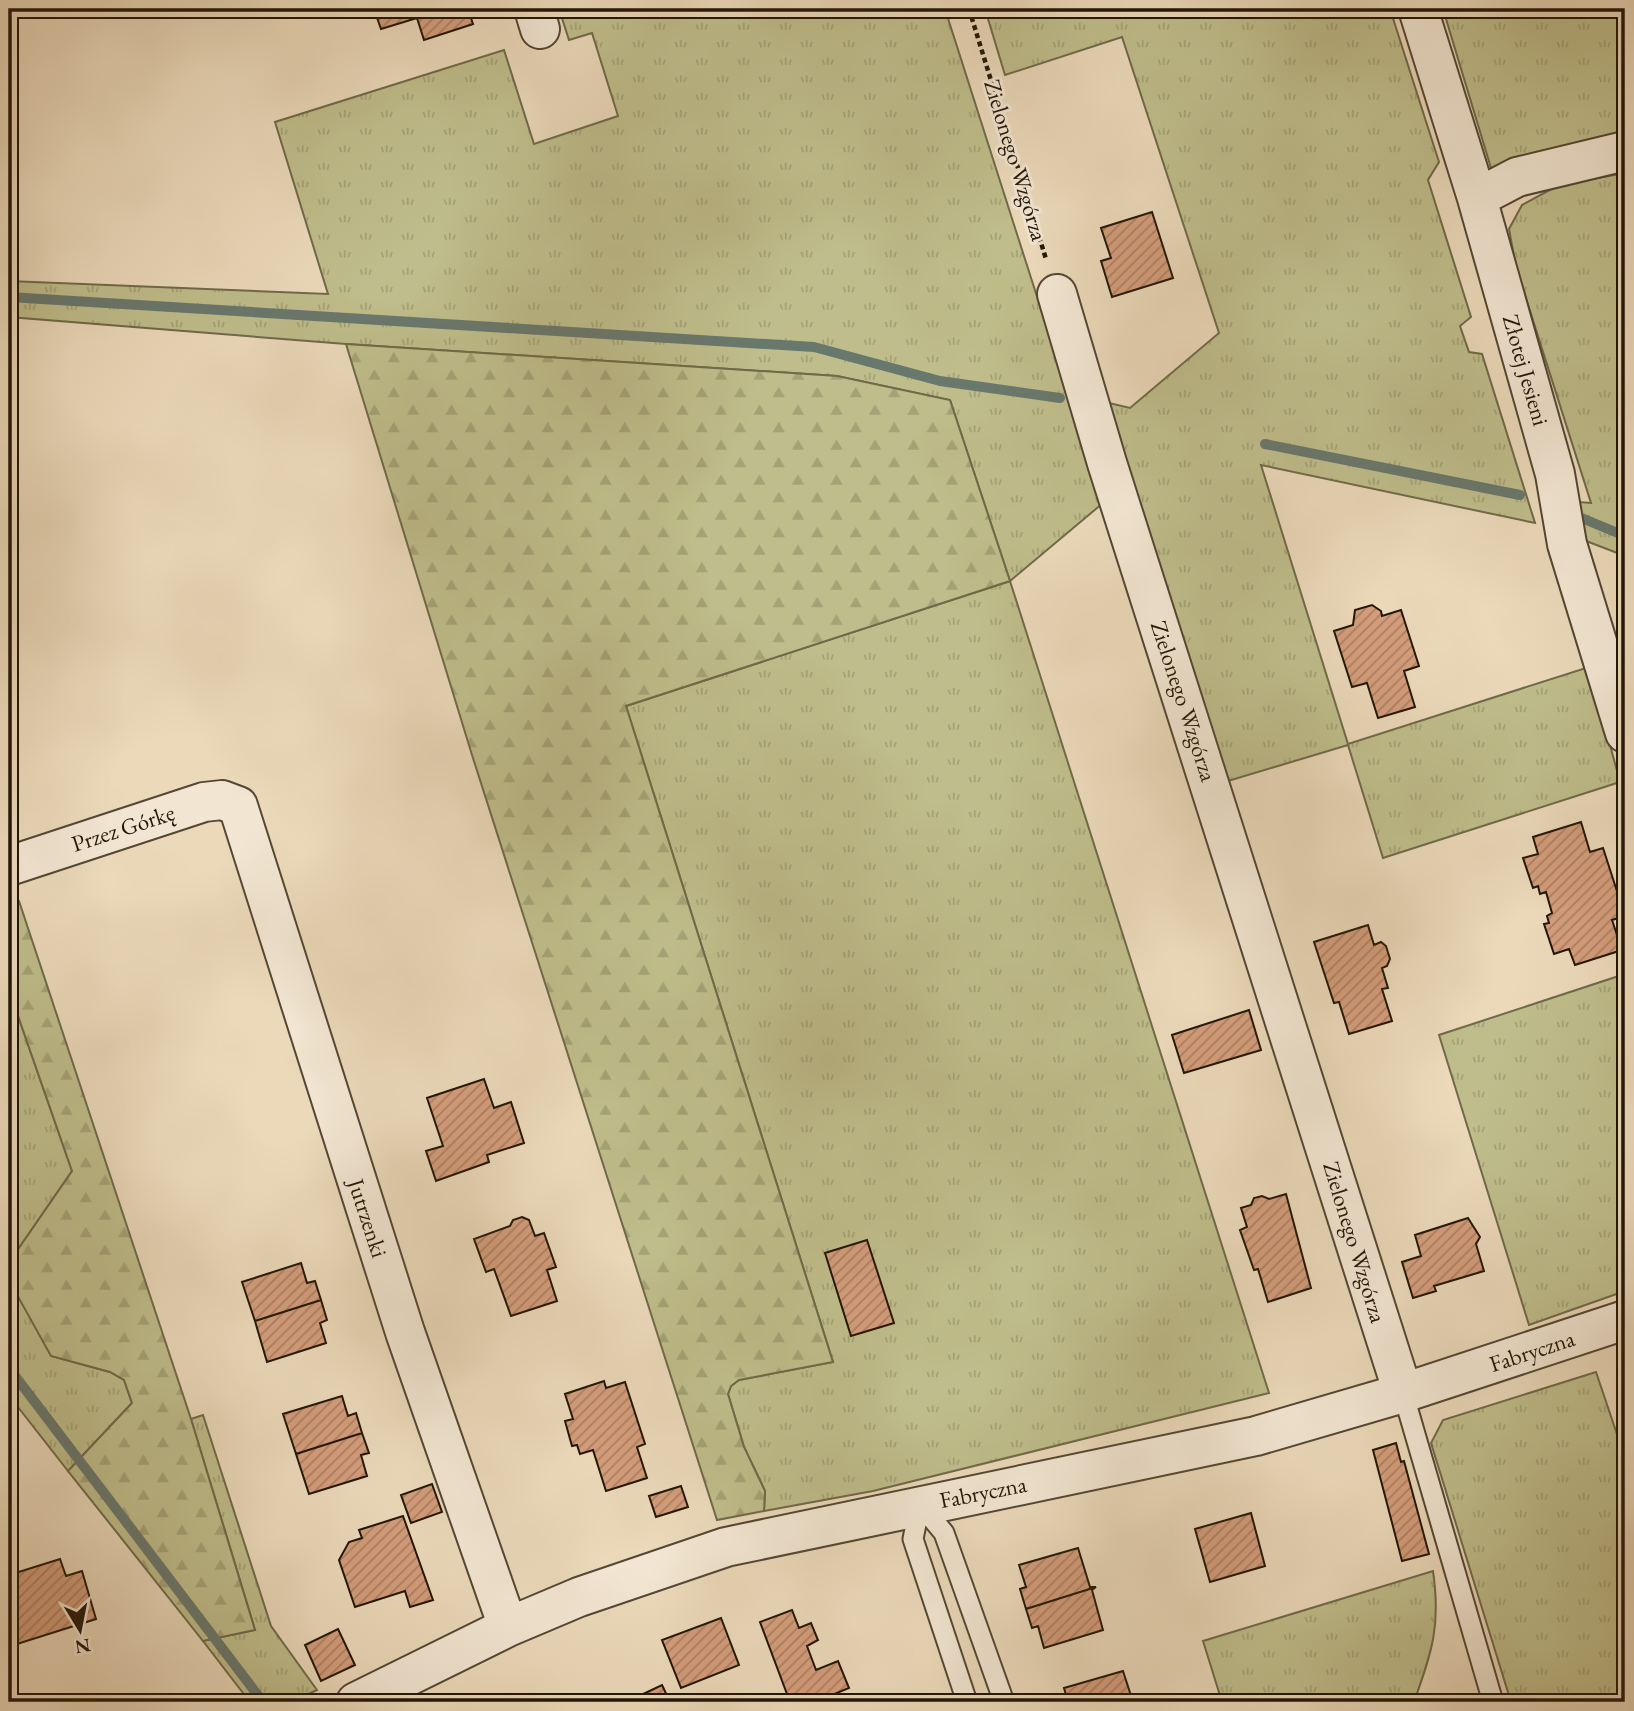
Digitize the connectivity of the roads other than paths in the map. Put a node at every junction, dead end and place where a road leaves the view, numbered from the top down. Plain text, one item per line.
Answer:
1 (1418, 9) edge
2 (1625, 151) edge
3 (1478, 198) junction
4 (1057, 294) road end
5 (1625, 733) edge
6 (237, 806) joint
7 (10, 861) edge
8 (1625, 1320) edge
9 (1403, 1393) junction
10 (920, 1504) junction
11 (508, 1628) junction
12 (356, 1702) edge
13 (967, 1702) edge
14 (1004, 1702) edge
15 (1493, 1702) edge

1 - 3 street, Złotej Jesieni
2 - 3 street
3 - 5 street, Złotej Jesieni
4 - 9 street, Zielonego Wzgórza
6 - 7 street, Przez Górkę
6 - 11 street, Jutrzenki
8 - 9 street, Fabryczna
9 - 10 street, Fabryczna
9 - 15 lane
10 - 11 street, Fabryczna
10 - 13 lane
10 - 14 lane
11 - 12 street, Fabryczna

